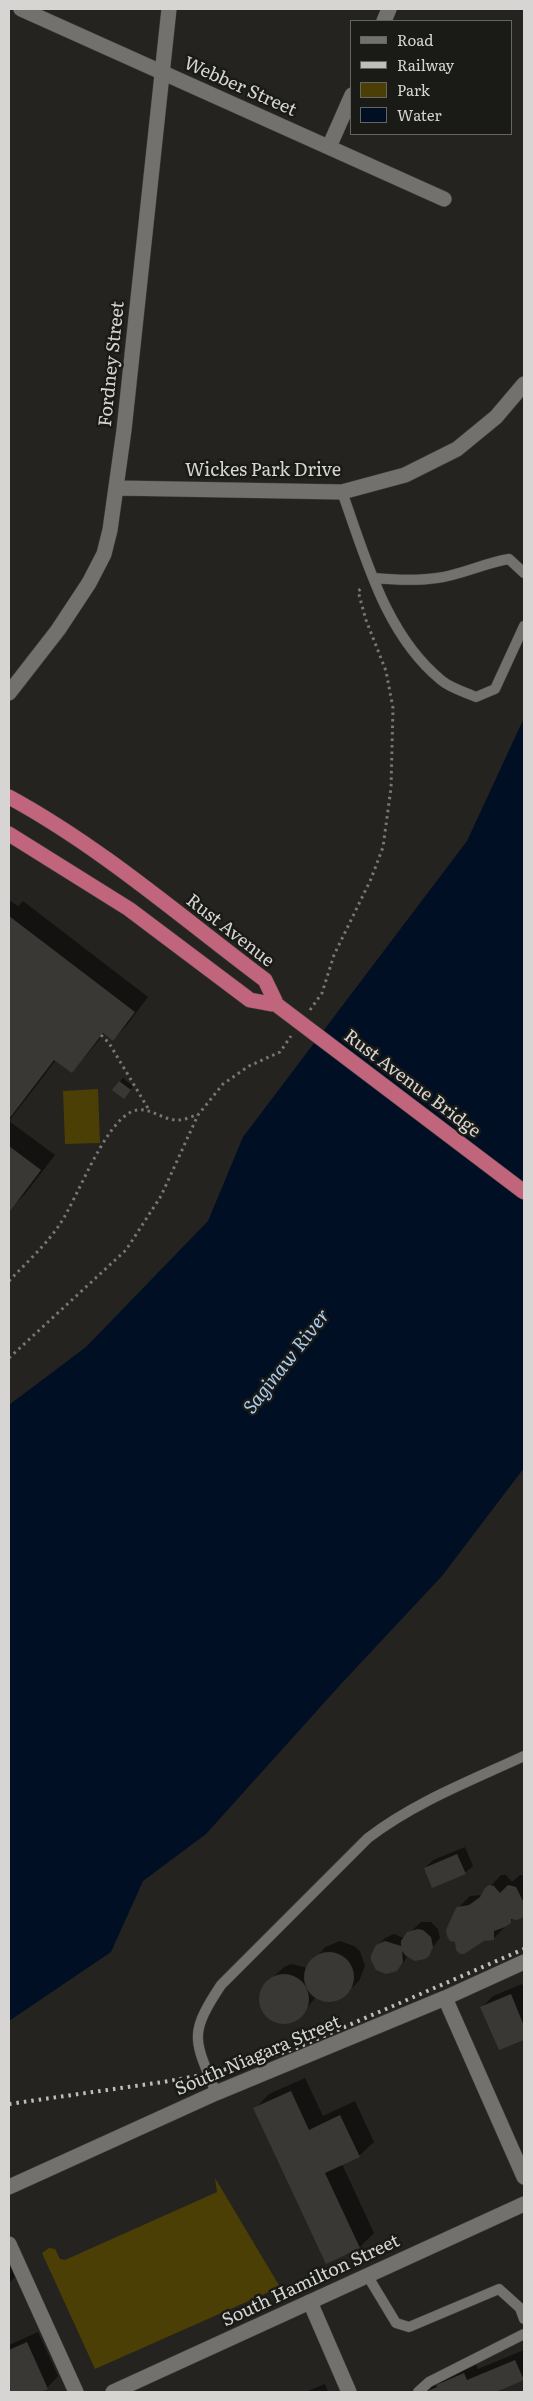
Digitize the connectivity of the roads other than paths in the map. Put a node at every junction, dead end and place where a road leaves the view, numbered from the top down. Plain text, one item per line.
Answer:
1 (21, 9) edge
2 (169, 9) edge
3 (162, 74) junction
4 (350, 100) edge
5 (329, 147) junction
6 (444, 199) dead end
7 (524, 384) edge
8 (117, 488) junction
9 (342, 492) junction
10 (524, 572) edge
11 (374, 578) junction
12 (524, 626) edge
13 (9, 693) edge
14 (9, 797) edge
15 (9, 834) edge
16 (278, 1005) junction
17 (524, 1192) edge
18 (524, 1756) edge
19 (524, 1962) edge
20 (445, 1998) junction
21 (216, 2093) junction
22 (524, 2177) edge
23 (9, 2187) edge
24 (524, 2204) edge
25 (9, 2244) edge
26 (367, 2275) junction
27 (310, 2302) junction
28 (524, 2319) edge
29 (524, 2334) edge
30 (76, 2392) edge
31 (114, 2392) edge
32 (349, 2392) edge
33 (418, 2392) edge

1 - 3 street, Webber Street
2 - 3 street, Fordney Street
3 - 5 street, Webber Street
3 - 8 street, Fordney Street
4 - 5 street
5 - 6 street, Webber Street
7 - 9 street, Wickes Park Drive
8 - 9 street, Wickes Park Drive
8 - 13 street, Fordney Street
9 - 11 lane
10 - 11 lane
11 - 12 lane
14 - 16 highway, Rust Avenue
15 - 16 highway
16 - 17 highway, Rust Avenue Bridge, bridge
18 - 21 lane
19 - 20 street, South Niagara Street
20 - 21 street, South Niagara Street
20 - 22 street
21 - 23 street, South Niagara Street
24 - 26 street, South Hamilton Street
25 - 30 street
26 - 27 street, South Hamilton Street
26 - 28 lane
27 - 31 street, South Hamilton Street
27 - 32 street
29 - 33 lane

